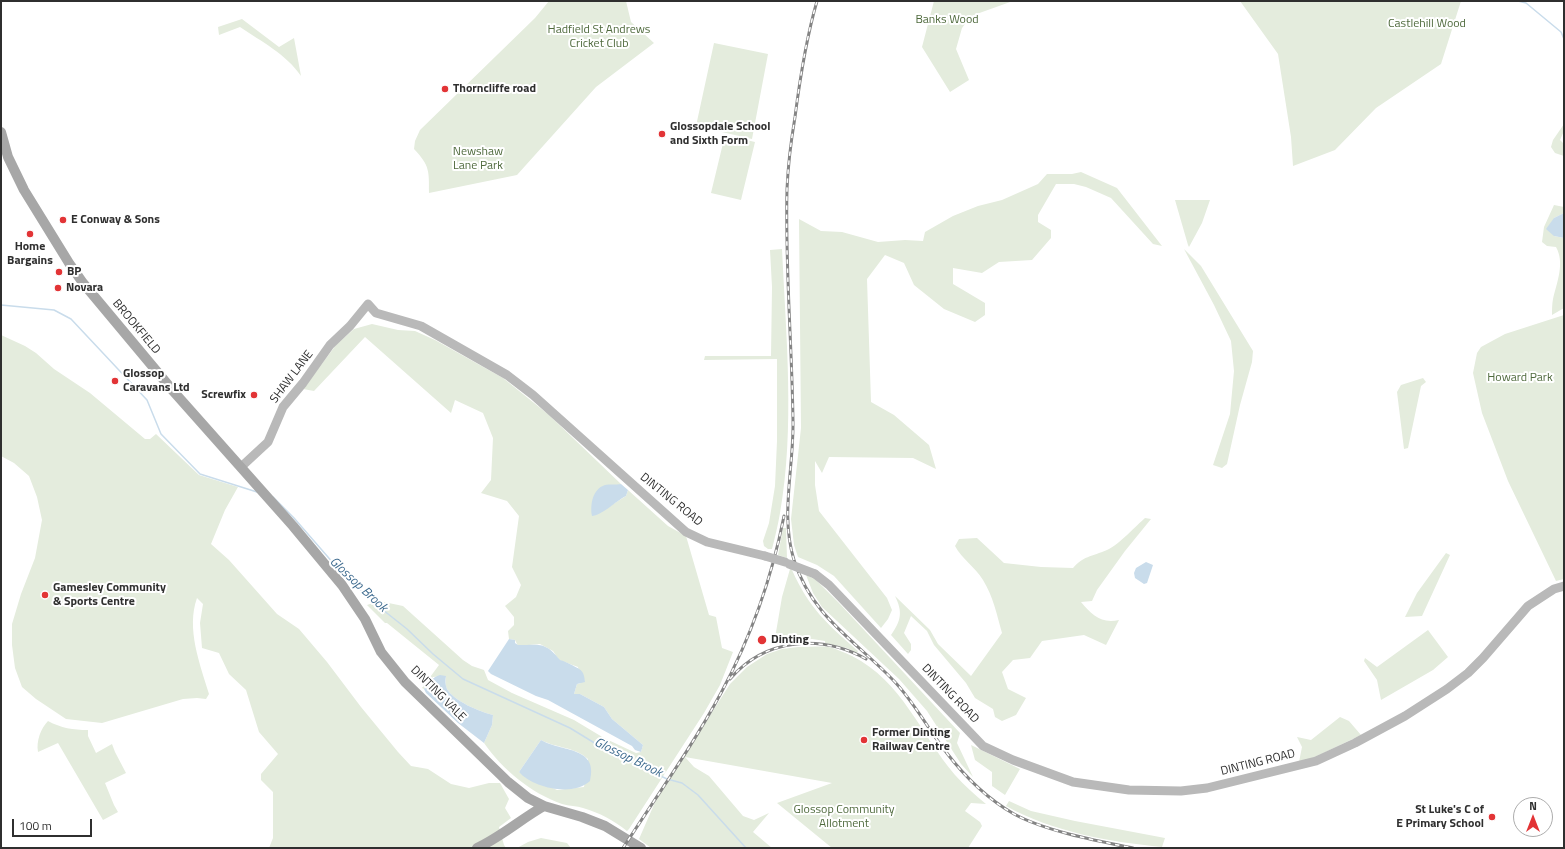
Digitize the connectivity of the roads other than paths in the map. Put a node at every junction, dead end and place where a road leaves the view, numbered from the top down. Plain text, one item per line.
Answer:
1 (1, 132) edge
2 (368, 304) joint
3 (241, 467) junction
4 (266, 496) joint
5 (1564, 586) edge
6 (544, 806) junction
7 (477, 848) edge
8 (641, 848) edge

1 - 3 main road, BROOKFIELD
2 - 3 street, SHAW LANE
2 - 5 street, DINTING ROAD, bridge
3 - 4 main road, BROOKFIELD
4 - 6 main road, DINTING VALE
6 - 7 main road
6 - 8 main road, DINTING VALE

